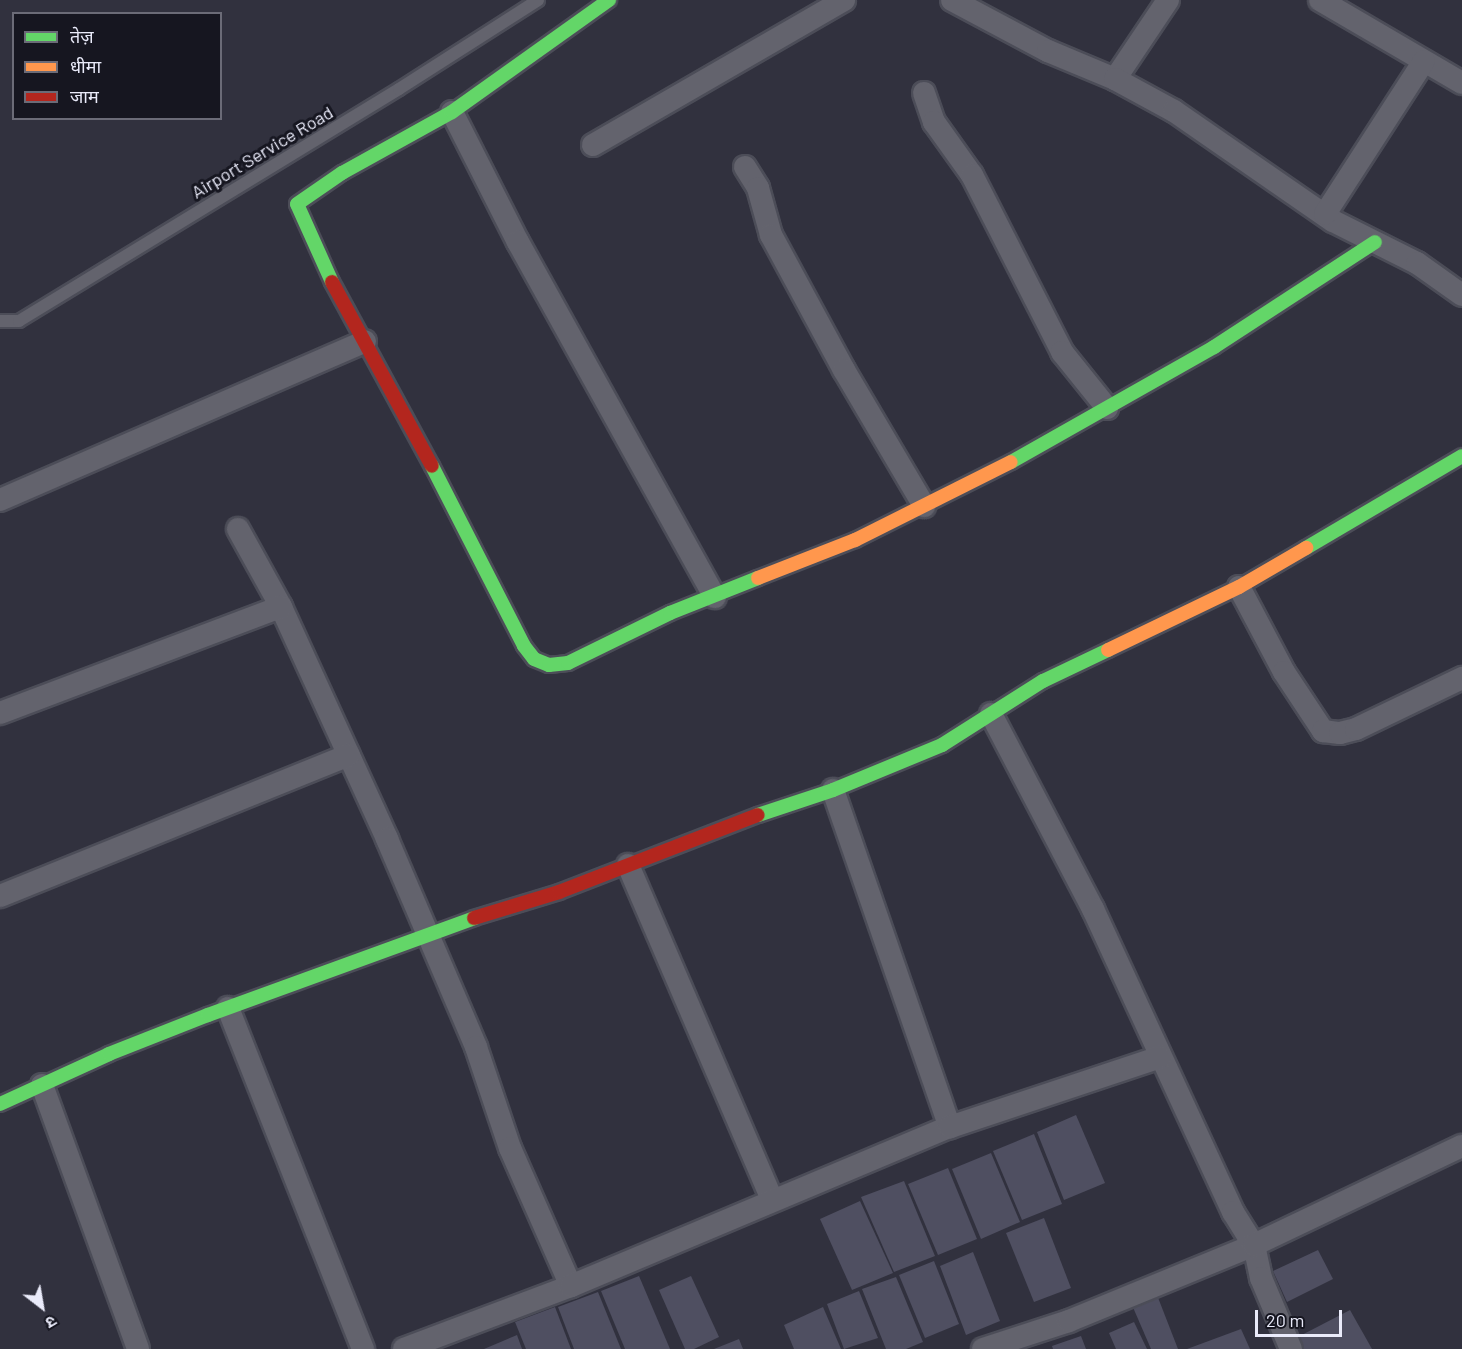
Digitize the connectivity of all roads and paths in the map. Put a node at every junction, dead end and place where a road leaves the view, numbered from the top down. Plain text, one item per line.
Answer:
1 (538, 0) edge
2 (609, 0) edge
3 (843, 0) edge
4 (952, 0) edge
5 (1168, 0) edge
6 (1320, 0) edge
7 (1424, 61) junction
8 (1115, 79) junction
9 (1462, 83) edge
10 (924, 93) dead end
11 (452, 112) junction
12 (593, 145) dead end
13 (745, 167) dead end
14 (1324, 214) junction
15 (1375, 242) junction
16 (1462, 295) edge
17 (0, 321) edge
18 (365, 341) junction
19 (1107, 408) junction
20 (1462, 456) edge
21 (0, 500) edge
22 (924, 506) junction
23 (238, 529) dead end
24 (1239, 588) junction
25 (716, 597) junction
26 (280, 607) junction
27 (1462, 678) edge
28 (0, 713) edge
29 (991, 714) junction
30 (349, 755) junction
31 (833, 790) junction
32 (628, 865) junction
33 (0, 896) edge
34 (428, 932) junction
35 (228, 1008) junction
36 (1160, 1058) junction
37 (42, 1085) junction
38 (0, 1104) edge
39 (950, 1127) junction
40 (1462, 1146) edge
41 (772, 1200) junction
42 (1254, 1245) junction
43 (571, 1286) junction
44 (138, 1349) edge
45 (363, 1349) edge
46 (404, 1349) edge
47 (983, 1349) edge
48 (1291, 1349) edge

1 - 17 lane, Airport Service Road
2 - 11 street
3 - 12 street
4 - 8 street
5 - 8 street
6 - 7 street
7 - 9 street
7 - 14 street
8 - 14 street
10 - 19 street
11 - 18 street
11 - 25 street
13 - 22 street
14 - 15 street
15 - 16 street
15 - 19 street
18 - 21 street
18 - 25 street
19 - 22 street
20 - 24 street
22 - 25 street
23 - 26 street
24 - 27 street
24 - 29 street
26 - 28 street
26 - 30 street
29 - 31 street
29 - 36 street
30 - 33 street
30 - 34 street
31 - 32 street
31 - 39 street
32 - 34 street
32 - 41 street
34 - 35 street
34 - 43 street
35 - 37 street
35 - 45 street
36 - 39 street
36 - 42 street
37 - 38 street
37 - 44 street
39 - 41 street
40 - 42 street
41 - 43 street
42 - 47 street
42 - 48 street
43 - 46 street

